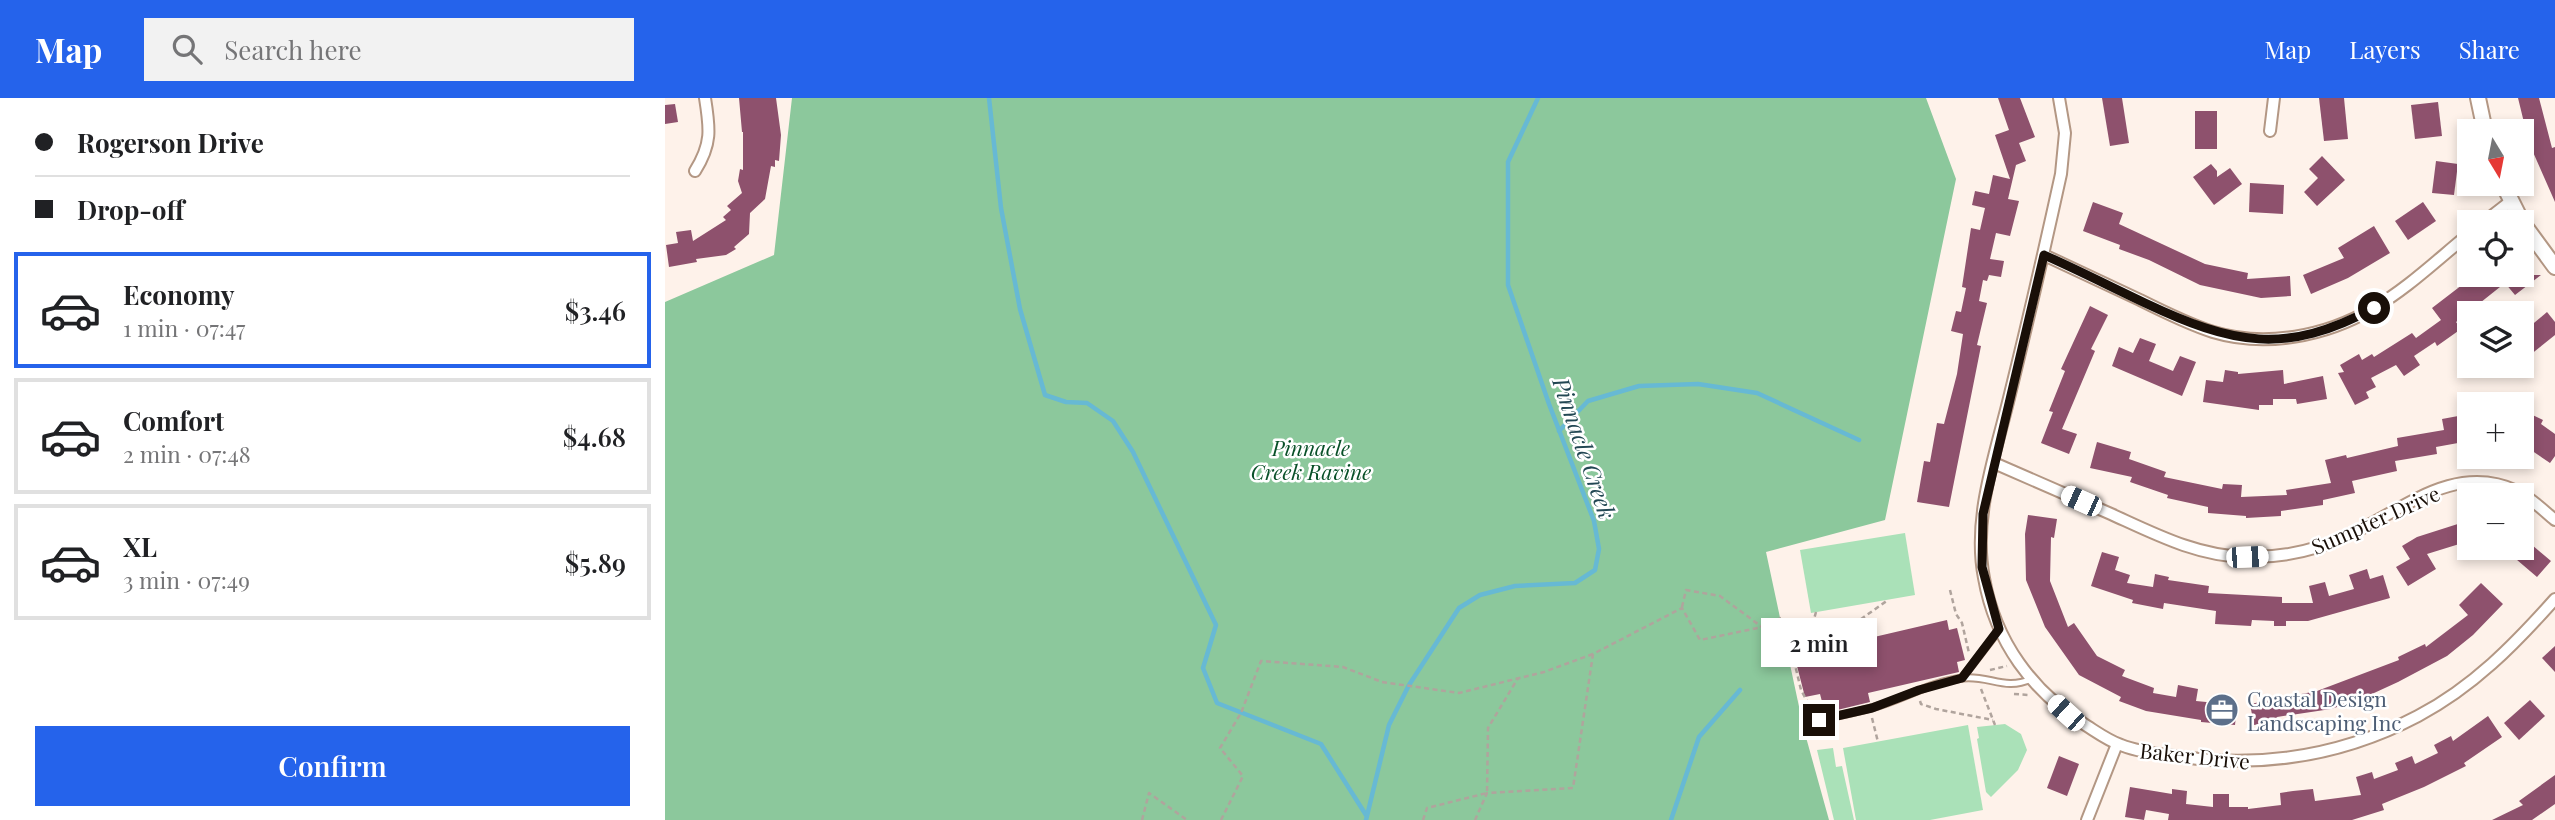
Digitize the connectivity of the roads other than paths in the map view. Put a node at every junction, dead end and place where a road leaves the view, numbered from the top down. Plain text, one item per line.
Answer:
1 (705, 98) edge
2 (2059, 98) edge
3 (2274, 98) edge
4 (2478, 98) edge
5 (2482, 119) edge
6 (2270, 131) dead end
7 (695, 171) dead end
8 (2509, 196) edge
9 (2511, 201) junction
10 (2499, 210) edge
11 (2457, 243) edge
12 (2044, 255) junction
13 (2555, 267) edge
14 (1994, 463) junction
15 (2555, 520) edge
16 (2555, 599) edge
17 (1999, 629) junction
18 (1962, 678) junction
19 (2031, 679) junction
20 (1819, 720) road end
21 (2117, 744) junction
22 (2087, 820) edge

1 - 7 street
2 - 12 street, Baker Drive
3 - 6 street
4 - 5 street
8 - 9 street
9 - 10 street
9 - 13 street
11 - 12 street
12 - 14 street, Baker Drive
14 - 15 street, Sumpter Drive
14 - 17 street, Baker Drive
16 - 21 street, Baker Drive
17 - 18 lane
17 - 19 street, Baker Drive
18 - 19 lane
18 - 20 lane
19 - 21 street, Baker Drive
21 - 22 street

